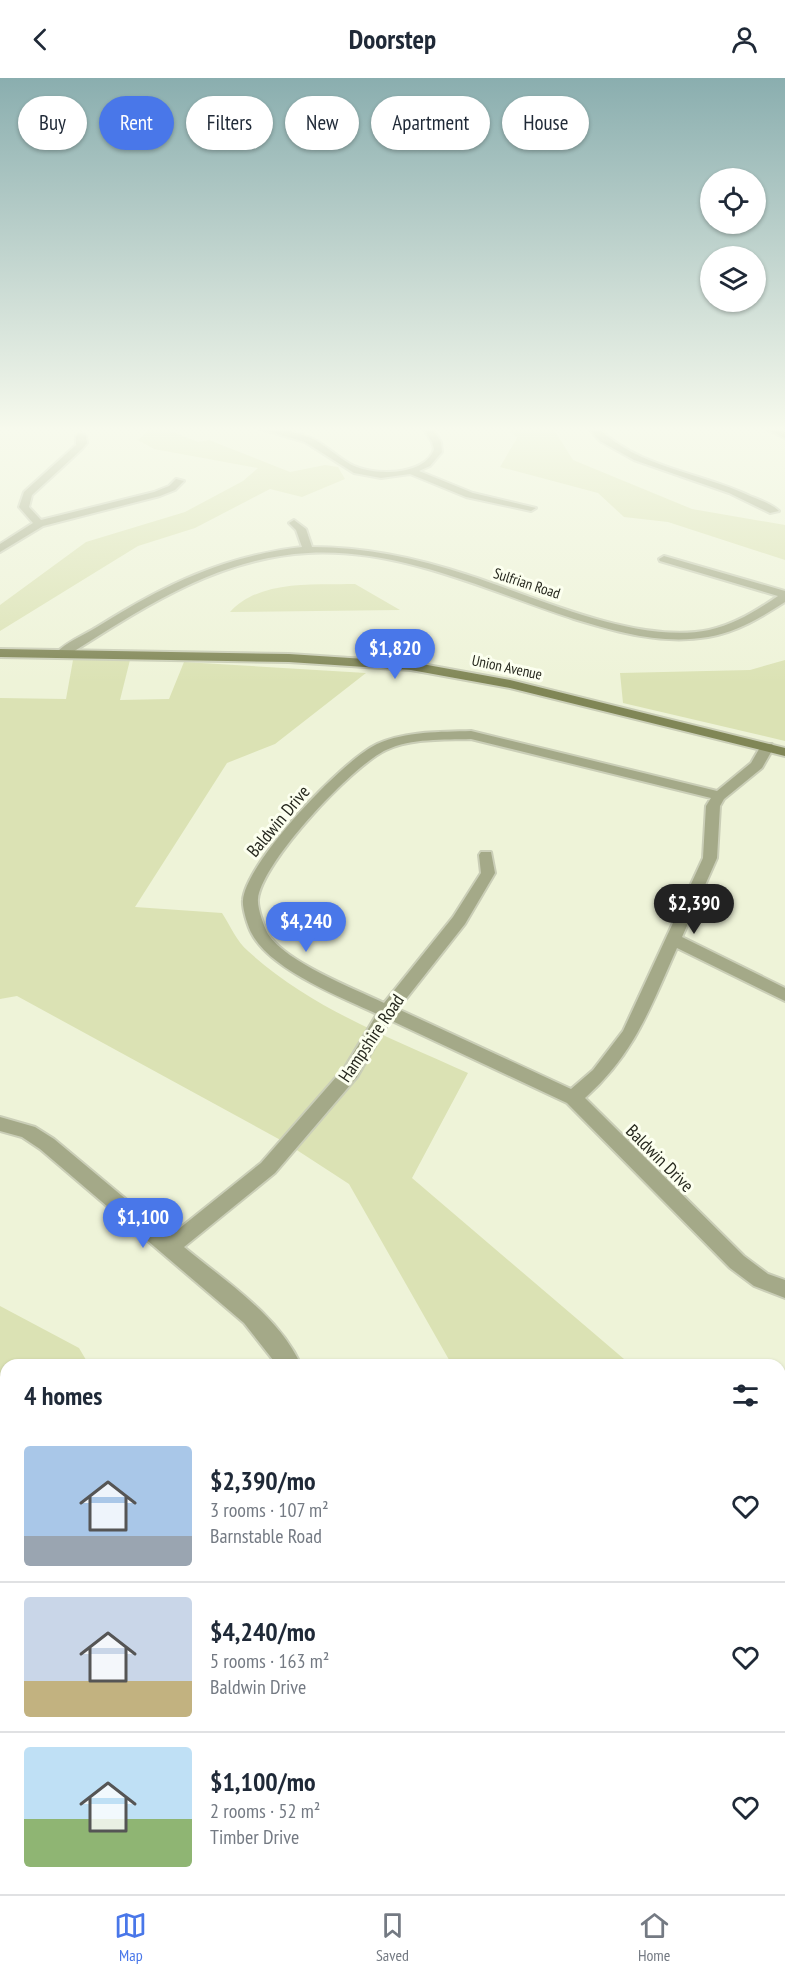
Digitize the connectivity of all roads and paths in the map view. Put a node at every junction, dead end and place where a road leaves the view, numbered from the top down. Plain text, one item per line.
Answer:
1 (29, 513) edge
2 (83, 513) edge
3 (294, 523) dead end
4 (39, 524) junction
5 (0, 549) edge
6 (308, 550) junction
7 (664, 559) dead end
8 (785, 596) edge
9 (0, 653) edge
10 (61, 654) junction
11 (767, 747) junction
12 (785, 752) edge
13 (719, 796) junction
14 (486, 855) dead end
15 (674, 940) junction
16 (785, 995) edge
17 (387, 1011) junction
18 (573, 1098) junction
19 (0, 1124) edge
20 (170, 1247) junction
21 (785, 1289) edge
22 (286, 1359) edge

1 - 4 street
2 - 4 street
3 - 6 street
4 - 5 street
6 - 8 street, Sulfrian Road
6 - 10 street, Sulfrian Road
7 - 8 street
9 - 10 main road, Union Avenue
10 - 11 main road, Union Avenue
11 - 12 main road, Union Avenue
11 - 13 street
13 - 15 street
13 - 17 street, Baldwin Drive
14 - 17 street, Hampshire Road
15 - 16 street
15 - 18 street
17 - 18 street, Baldwin Drive
17 - 20 street, Hampshire Road
18 - 21 street, Baldwin Drive
19 - 20 street
20 - 22 street

